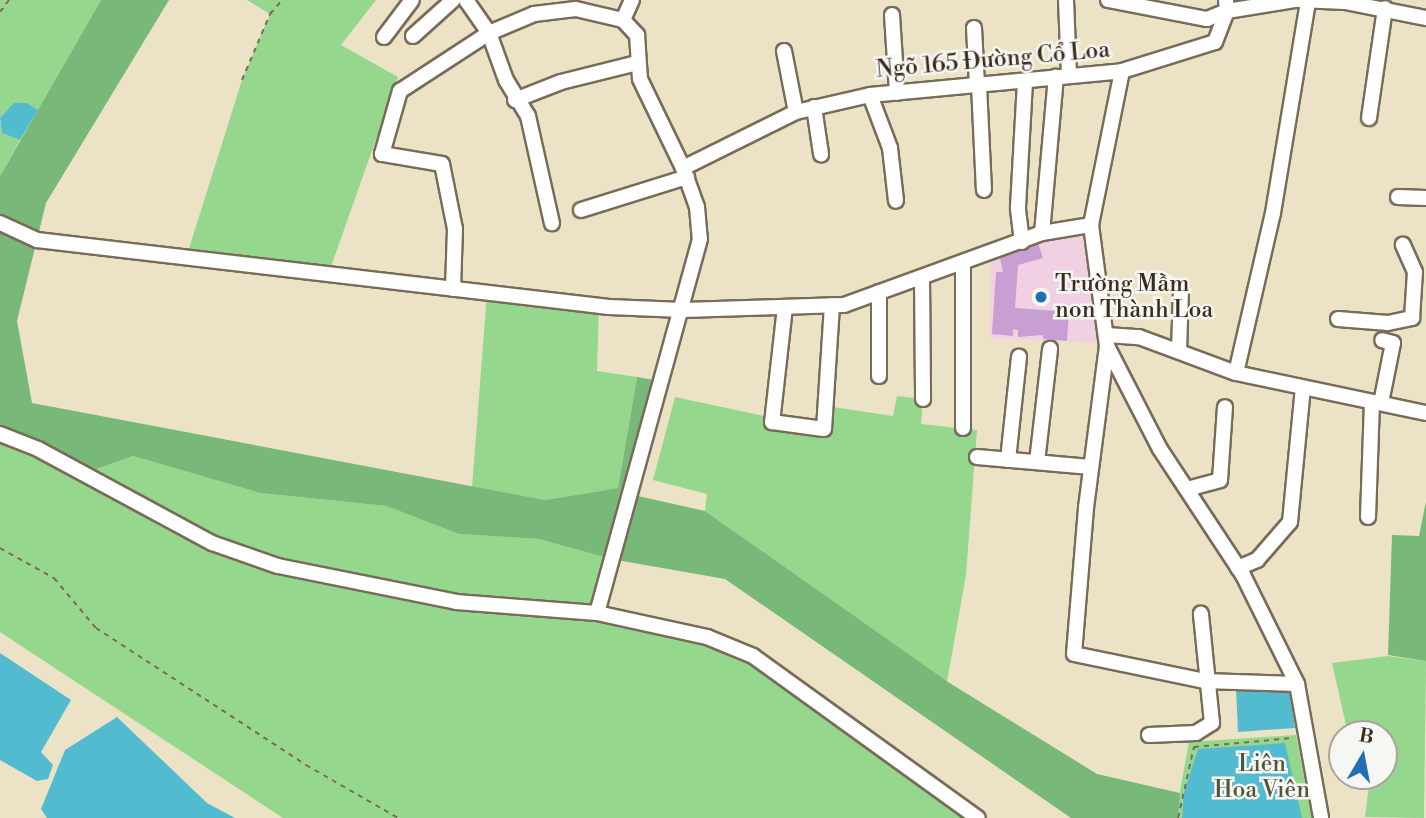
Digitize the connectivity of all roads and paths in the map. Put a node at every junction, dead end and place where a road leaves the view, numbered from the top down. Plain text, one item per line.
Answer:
1 (9, 0) edge
2 (282, 0) edge
3 (412, 0) edge
4 (453, 0) edge
5 (466, 0) edge
6 (632, 0) edge
7 (1066, 0) edge
8 (1108, 0) edge
9 (1297, 0) edge
10 (1308, 1) edge
11 (1227, 6) edge
12 (1385, 8) junction
13 (1417, 11) edge
14 (0, 12) edge
15 (892, 15) dead end
16 (623, 20) junction
17 (974, 28) dead end
18 (489, 33) junction
19 (413, 36) dead end
20 (384, 37) dead end
21 (784, 51) dead end
22 (637, 63) junction
23 (1122, 71) junction
24 (1063, 77) junction
25 (242, 80) dead end
26 (1025, 80) junction
27 (978, 85) junction
28 (897, 93) junction
29 (870, 95) junction
30 (515, 100) junction
31 (814, 107) junction
32 (796, 112) junction
33 (1369, 118) dead end
34 (821, 154) dead end
35 (685, 172) junction
36 (984, 190) dead end
37 (1398, 197) dead end
38 (1426, 198) edge
39 (896, 201) dead end
40 (581, 210) dead end
41 (552, 222) dead end
42 (0, 223) edge
43 (1091, 225) junction
44 (1042, 233) junction
45 (1022, 242) junction
46 (1403, 245) dead end
47 (963, 263) junction
48 (1420, 271) edge
49 (922, 277) junction
50 (453, 289) junction
51 (1181, 291) dead end
52 (879, 292) junction
53 (832, 305) junction
54 (785, 307) junction
55 (682, 310) junction
56 (1339, 319) dead end
57 (1382, 340) dead end
58 (1107, 341) junction
59 (1050, 349) dead end
60 (1179, 351) junction
61 (1020, 357) dead end
62 (1236, 373) junction
63 (880, 376) dead end
64 (1303, 388) junction
65 (923, 399) dead end
66 (1376, 402) junction
67 (1225, 407) dead end
68 (1426, 413) edge
69 (963, 428) dead end
70 (0, 434) edge
71 (977, 457) dead end
72 (1007, 460) junction
73 (1037, 462) junction
74 (1091, 467) junction
75 (1186, 489) junction
76 (1368, 517) dead end
77 (0, 548) edge
78 (1238, 569) junction
79 (597, 613) junction
80 (1201, 614) dead end
81 (1210, 681) junction
82 (1297, 684) junction
83 (1149, 736) dead end
84 (1293, 738) dead end
85 (398, 818) edge
86 (978, 818) edge
87 (1178, 818) edge
88 (1321, 818) edge

1 - 14 path
2 - 25 path
3 - 20 street
4 - 19 street
5 - 18 street
6 - 16 street
7 - 24 street
8 - 11 street
9 - 10 street
9 - 11 street
10 - 12 street
10 - 62 street
11 - 23 street, Ngõ 165 Đường Cổ Loa
12 - 13 street
12 - 33 street
15 - 28 street
16 - 18 street
16 - 22 street
17 - 27 street
18 - 30 street
18 - 50 street
21 - 32 street
22 - 30 street
22 - 35 street
23 - 24 street, Ngõ 165 Đường Cổ Loa
23 - 43 street
24 - 26 street, Ngõ 165 Đường Cổ Loa
24 - 44 street
26 - 27 street, Ngõ 165 Đường Cổ Loa
26 - 45 street
27 - 28 street, Ngõ 165 Đường Cổ Loa
27 - 36 street
28 - 29 street, Ngõ 165 Đường Cổ Loa
29 - 31 street, Ngõ 165 Đường Cổ Loa
29 - 39 street
30 - 41 street
31 - 32 street, Ngõ 165 Đường Cổ Loa
31 - 34 street
32 - 35 street, Ngõ 165 Đường Cổ Loa
35 - 40 street, Ngõ 165 Đường Cổ Loa
35 - 55 street
37 - 38 street
42 - 50 street
43 - 44 street
43 - 58 street
44 - 45 street
45 - 47 street
46 - 48 street
47 - 49 street
47 - 69 street
48 - 56 street
49 - 52 street
49 - 65 street
50 - 55 street
51 - 60 street
52 - 53 street
52 - 63 street
53 - 54 street
53 - 54 street
54 - 55 street
55 - 79 street
57 - 66 street
58 - 60 street
58 - 74 street
58 - 75 street
59 - 73 street
60 - 62 street
61 - 72 street
62 - 64 street
64 - 66 street
64 - 78 street
66 - 68 street
66 - 76 street
67 - 75 street
70 - 79 street
71 - 72 street
72 - 73 street
73 - 74 street
74 - 81 street
75 - 78 street
77 - 85 path
78 - 82 street
79 - 86 street
80 - 81 street
81 - 82 street
81 - 83 street
82 - 88 street
84 - 87 path

